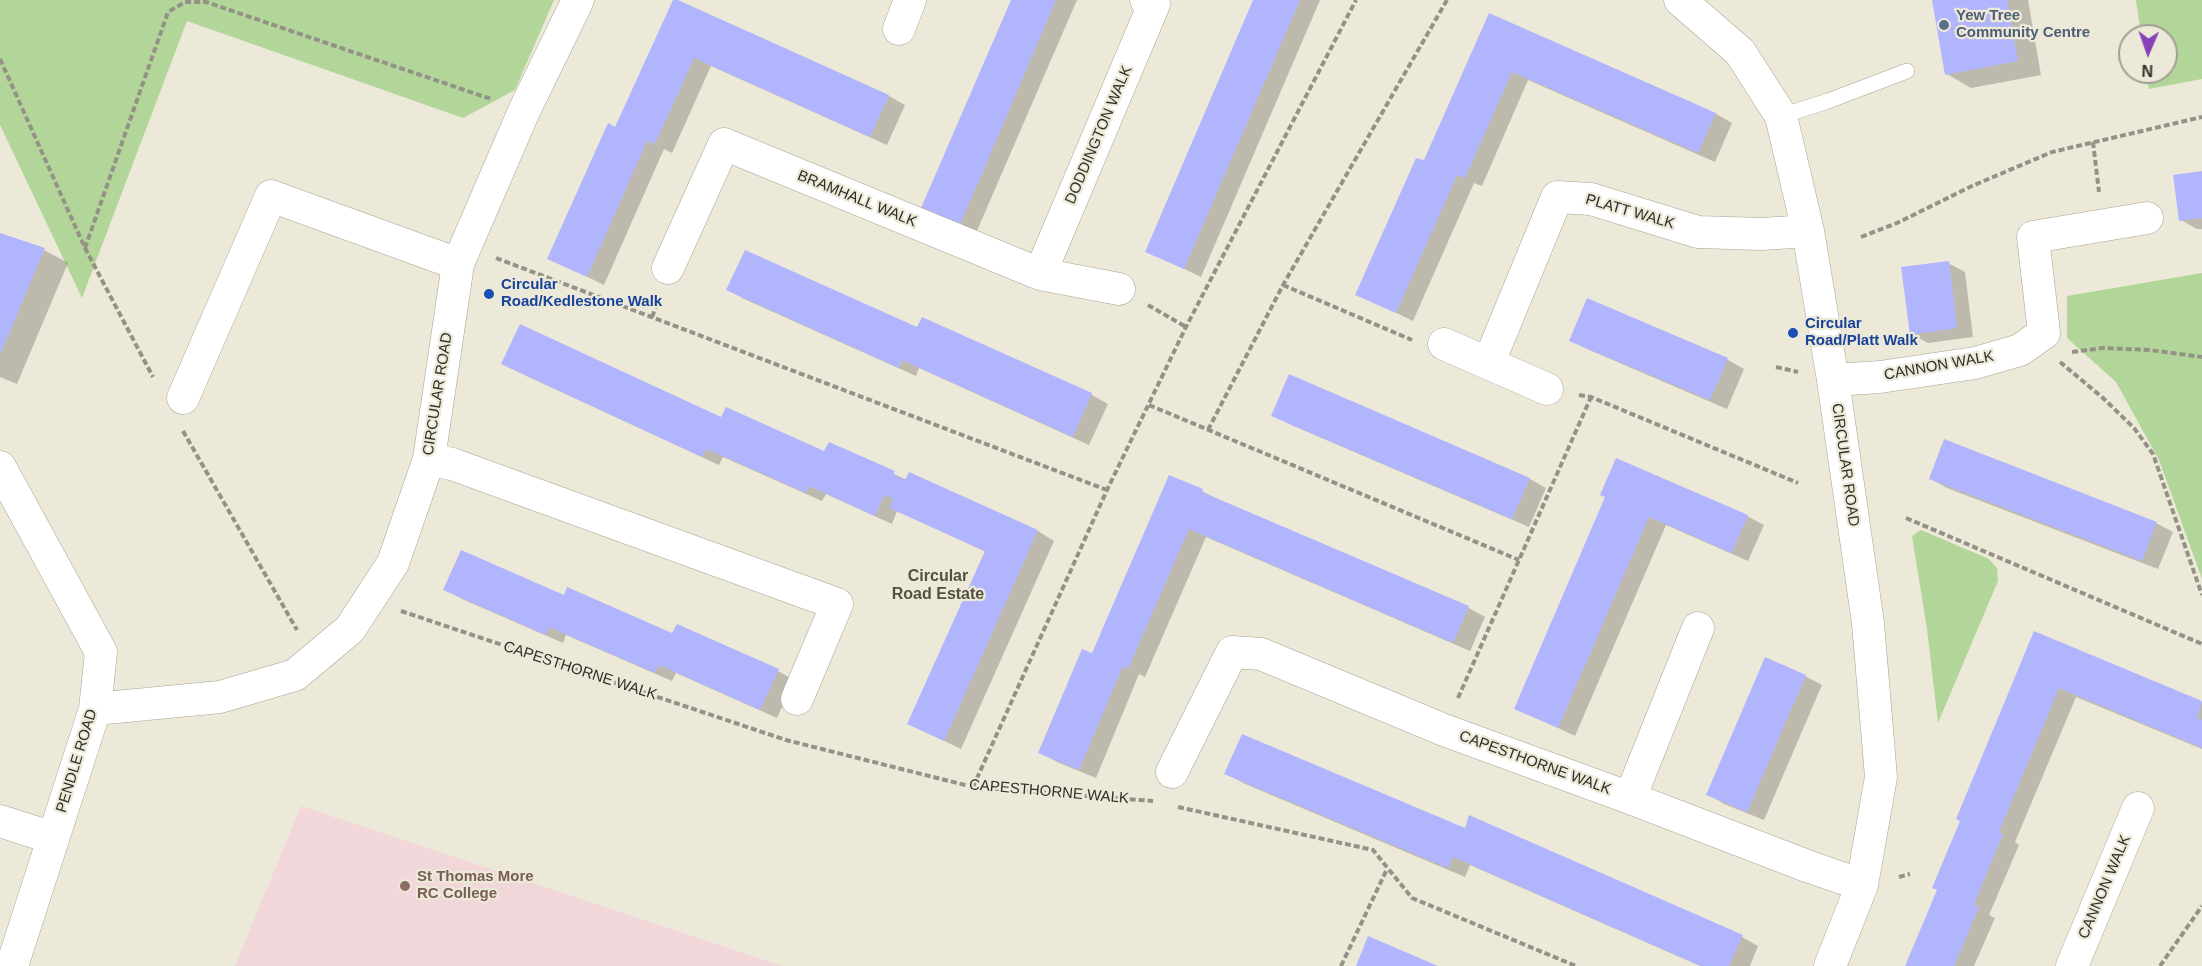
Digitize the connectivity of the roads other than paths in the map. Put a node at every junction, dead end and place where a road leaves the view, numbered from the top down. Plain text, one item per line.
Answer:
1 (578, 0) edge
2 (910, 0) edge
3 (1146, 0) edge
4 (1680, 0) edge
5 (899, 28) dead end
6 (1906, 71) dead end
7 (1782, 116) junction
8 (2147, 218) dead end
9 (1808, 231) junction
10 (462, 254) junction
11 (668, 268) dead end
12 (1040, 274) junction
13 (1119, 289) road end
14 (1444, 344) road end
15 (1489, 362) junction
16 (1833, 380) junction
17 (1547, 389) road end
18 (183, 398) dead end
19 (429, 459) junction
20 (0, 467) edge
21 (1698, 628) dead end
22 (797, 699) dead end
23 (94, 709) junction
24 (1172, 771) dead end
25 (1630, 798) junction
26 (2138, 808) dead end
27 (0, 821) edge
28 (53, 838) junction
29 (1862, 885) junction
30 (12, 966) edge
31 (1830, 966) edge
32 (2072, 966) edge

1 - 10 street, CIRCULAR ROAD
2 - 5 street
3 - 12 street, DODDINGTON WALK
4 - 7 street, CIRCULAR ROAD
6 - 7 lane
7 - 9 street, CIRCULAR ROAD
8 - 16 street, CANNON WALK
9 - 15 street, PLATT WALK
9 - 16 street, CIRCULAR ROAD
10 - 18 street
10 - 19 street, CIRCULAR ROAD
11 - 12 street, BRAMHALL WALK
12 - 13 street, BRAMHALL WALK
14 - 15 street
15 - 17 street
16 - 29 street, CIRCULAR ROAD
19 - 22 street
19 - 23 street, CIRCULAR ROAD
20 - 23 street, PENDLE ROAD
21 - 25 street
23 - 28 street, PENDLE ROAD
24 - 25 street, CAPESTHORNE WALK
25 - 29 street, CAPESTHORNE WALK
26 - 32 street, CANNON WALK
27 - 28 street
28 - 30 street, PENDLE ROAD
29 - 31 street, CIRCULAR ROAD

